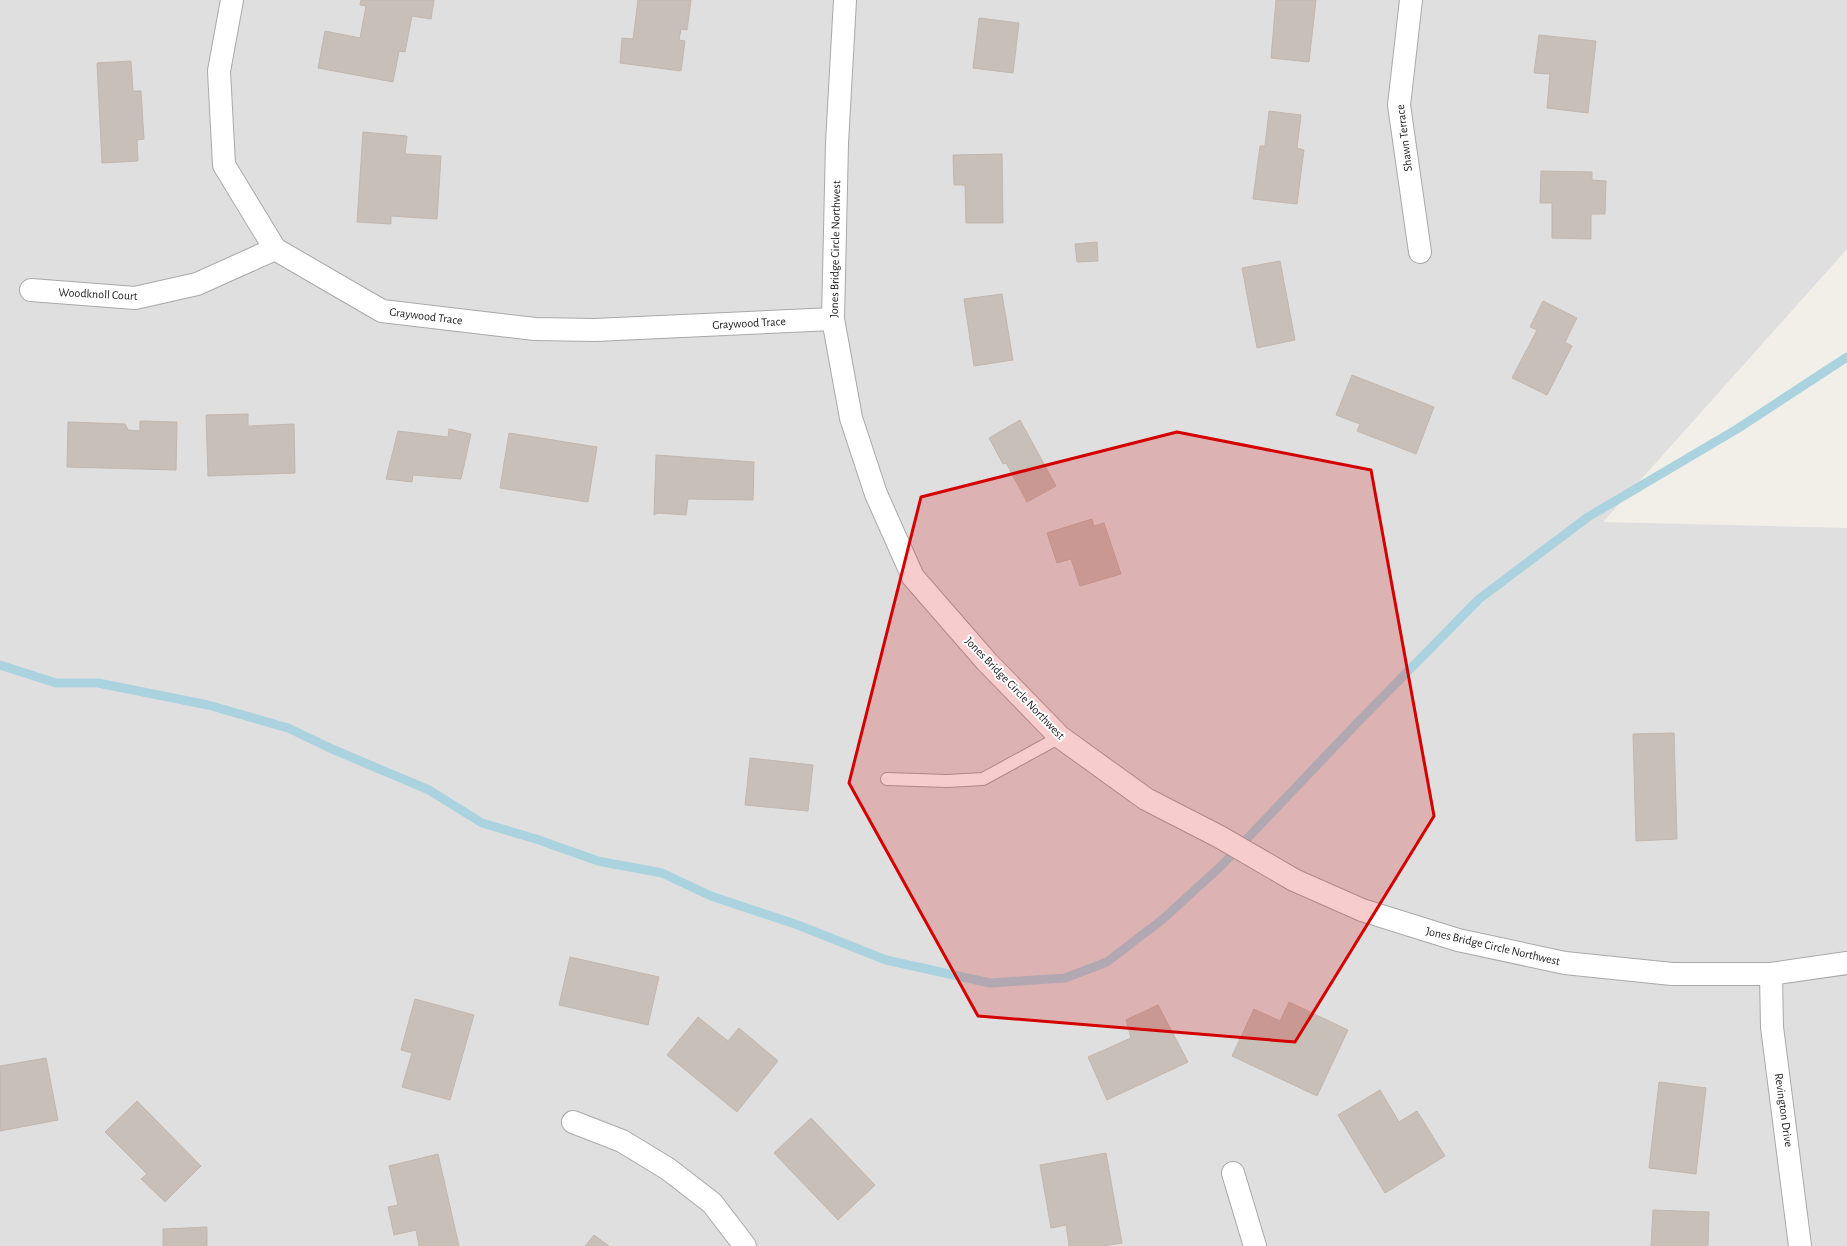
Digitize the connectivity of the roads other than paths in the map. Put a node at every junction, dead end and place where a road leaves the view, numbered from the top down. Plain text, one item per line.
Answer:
1 (232, 0) edge
2 (844, 0) edge
3 (1411, 0) edge
4 (275, 249) junction
5 (1420, 252) dead end
6 (31, 290) dead end
7 (833, 319) junction
8 (1060, 737) junction
9 (887, 779) dead end
10 (1847, 963) edge
11 (1771, 974) junction
12 (573, 1122) dead end
13 (1233, 1173) dead end
14 (745, 1246) edge
15 (1255, 1246) edge
16 (1800, 1246) edge

1 - 4 street, Graywood Trace
2 - 7 street, Jones Bridge Circle Northwest
3 - 5 street, Shawn Terrace
4 - 6 street, Woodknoll Court
4 - 7 street, Graywood Trace
7 - 8 street, Jones Bridge Circle Northwest
8 - 9 lane
8 - 11 street, Jones Bridge Circle Northwest
10 - 11 street, Jones Bridge Circle Northwest
11 - 16 street, Revington Drive
12 - 14 street
13 - 15 street

